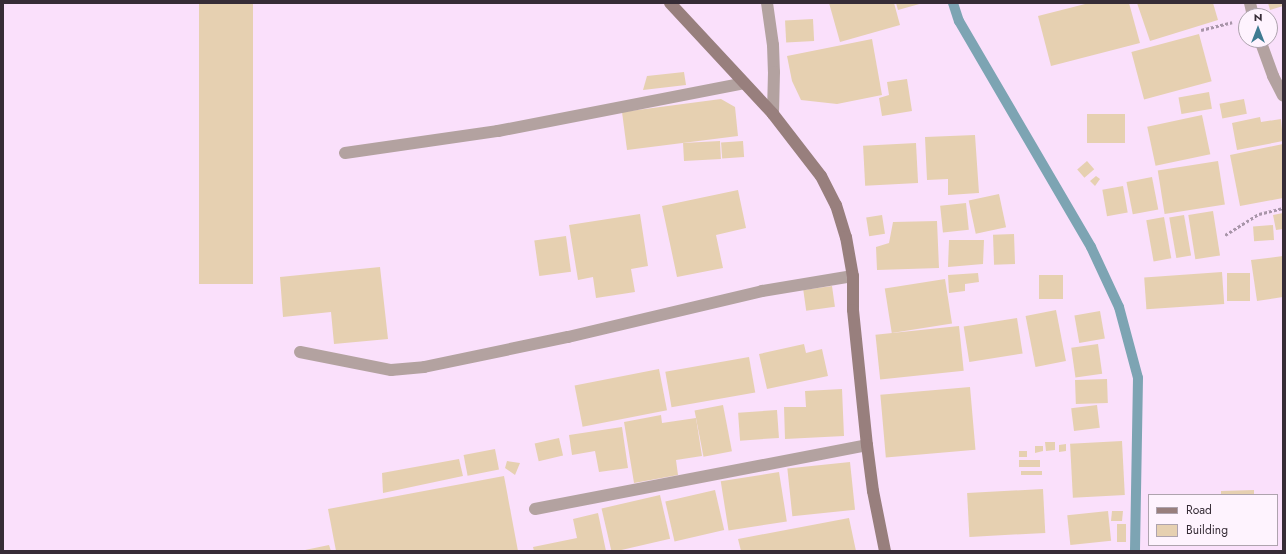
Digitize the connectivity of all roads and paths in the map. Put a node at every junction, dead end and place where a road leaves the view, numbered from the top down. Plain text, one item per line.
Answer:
1 (670, 3) edge
2 (767, 3) edge
3 (1238, 21) edge
4 (1201, 30) dead end
5 (1263, 48) edge
6 (744, 83) junction
7 (1283, 96) edge
8 (773, 114) junction
9 (345, 153) dead end
10 (1283, 208) edge
11 (1225, 235) dead end
12 (853, 276) junction
13 (300, 352) dead end
14 (867, 444) junction
15 (535, 508) dead end
16 (885, 551) edge

1 - 6 street
2 - 8 street
3 - 4 path
5 - 7 street
6 - 8 street
6 - 9 street
8 - 12 street
10 - 11 path
12 - 13 street
12 - 14 street
14 - 15 street
14 - 16 street

